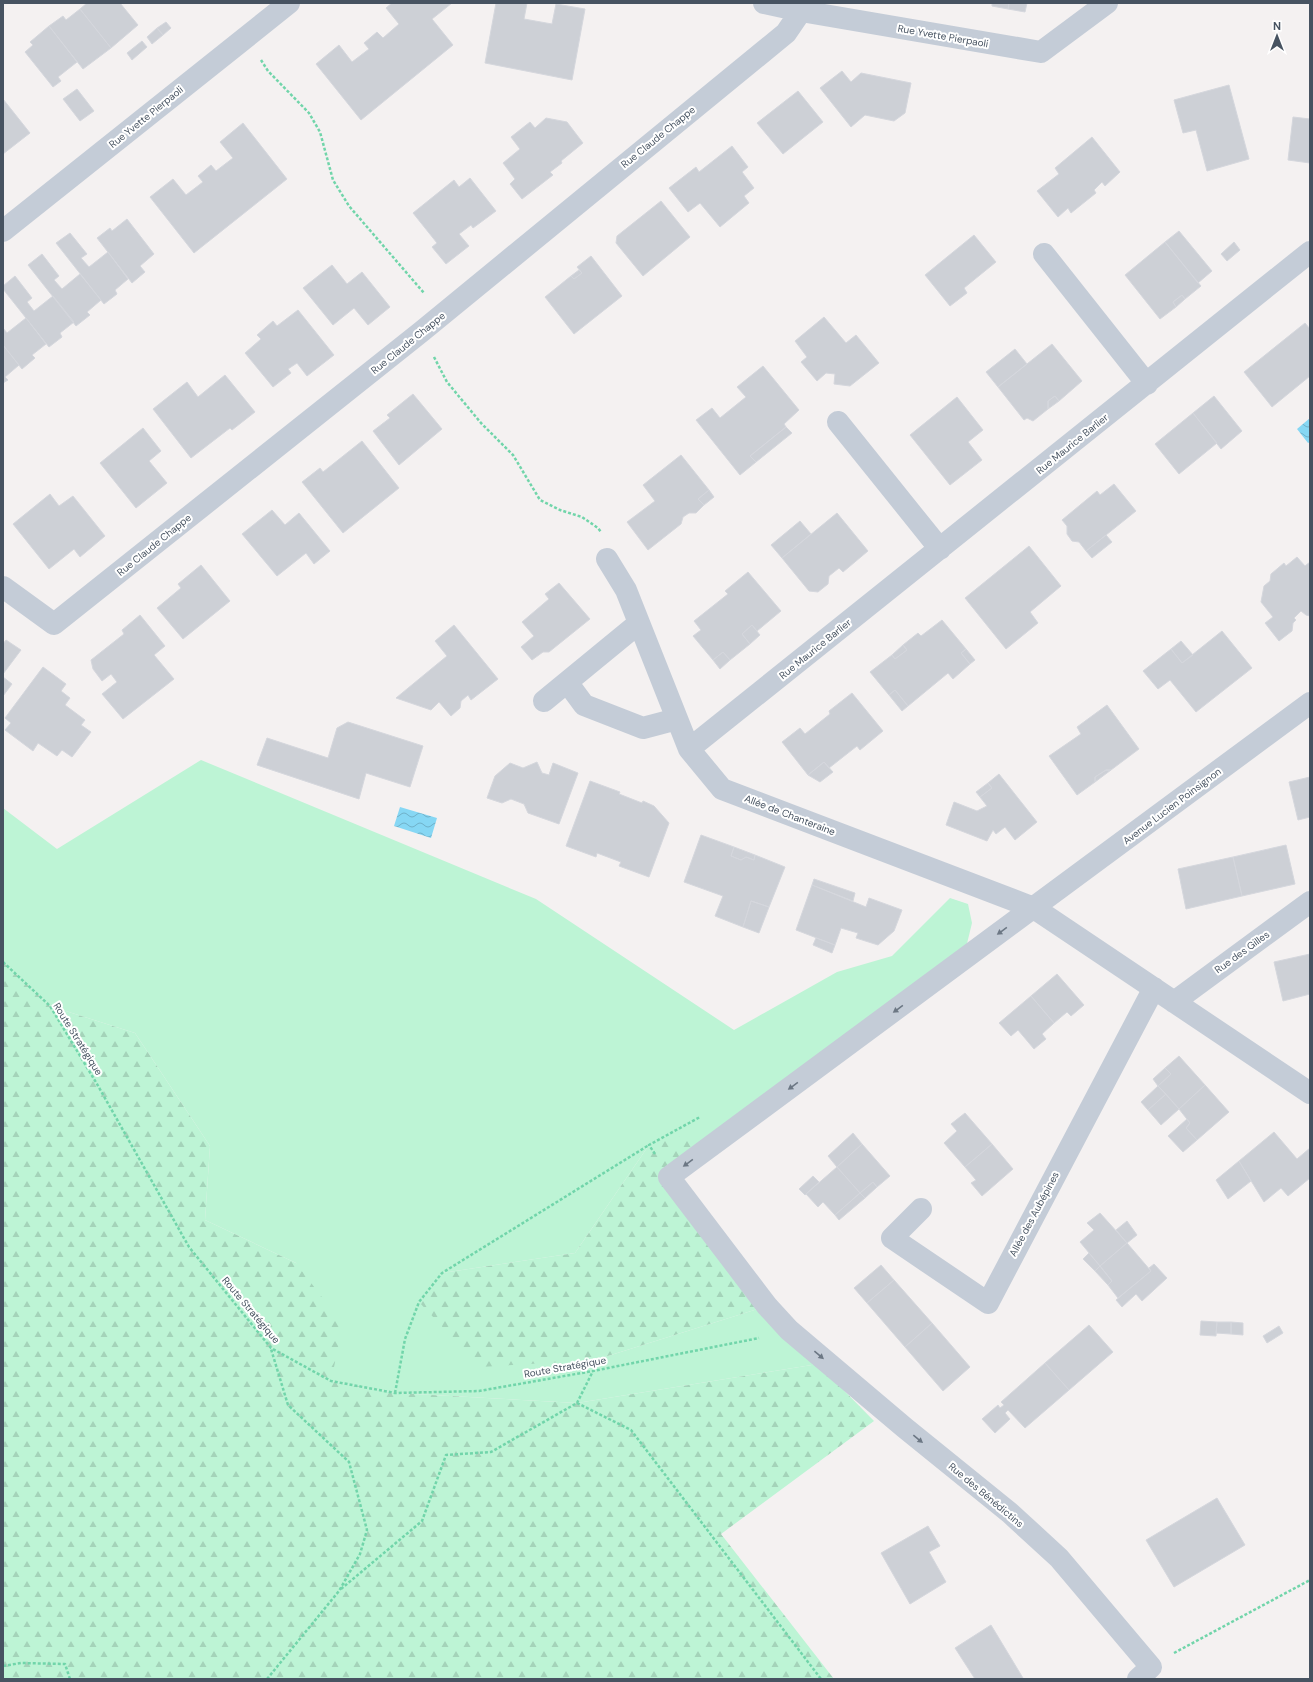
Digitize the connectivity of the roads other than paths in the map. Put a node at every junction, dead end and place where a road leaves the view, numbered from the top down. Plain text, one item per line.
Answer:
1 (289, 3) edge
2 (764, 3) edge
3 (1107, 3) edge
4 (801, 11) junction
5 (3, 231) edge
6 (1310, 252) edge
7 (1044, 254) dead end
8 (1147, 384) junction
9 (838, 422) dead end
10 (940, 549) junction
11 (607, 559) road end
12 (3, 587) edge
13 (640, 623) junction
14 (567, 682) junction
15 (544, 701) dead end
16 (1310, 704) edge
17 (677, 719) junction
18 (689, 749) junction
19 (1310, 902) edge
20 (1034, 908) junction
21 (1154, 988) junction
22 (1174, 1002) junction
23 (1310, 1094) edge
24 (921, 1209) dead end
25 (789, 1330) joint
26 (1145, 1673) edge

1 - 5 street, Rue Yvette Pierpaoli
2 - 4 street, Rue Yvette Pierpaoli
3 - 4 street, Rue Yvette Pierpaoli
4 - 12 street, Rue Claude Chappe
6 - 8 street, Rue Maurice Barlier
7 - 8 street
8 - 10 street, Rue Maurice Barlier
9 - 10 street
10 - 18 street, Rue Maurice Barlier
11 - 13 street, Allée de Chanteraine
13 - 14 street
13 - 17 street, Allée de Chanteraine
14 - 15 street
14 - 17 street
16 - 20 street, Avenue Lucien Poinsignon
17 - 18 street, Allée de Chanteraine
18 - 20 street, Allée de Chanteraine
19 - 22 street, Rue des Gilles
20 - 21 street
20 -> 25 street, Avenue Lucien Poinsignon
21 - 22 street
21 - 24 street, Allée des Aubépines
22 - 23 street
25 -> 26 street, Rue des Bénédictins

